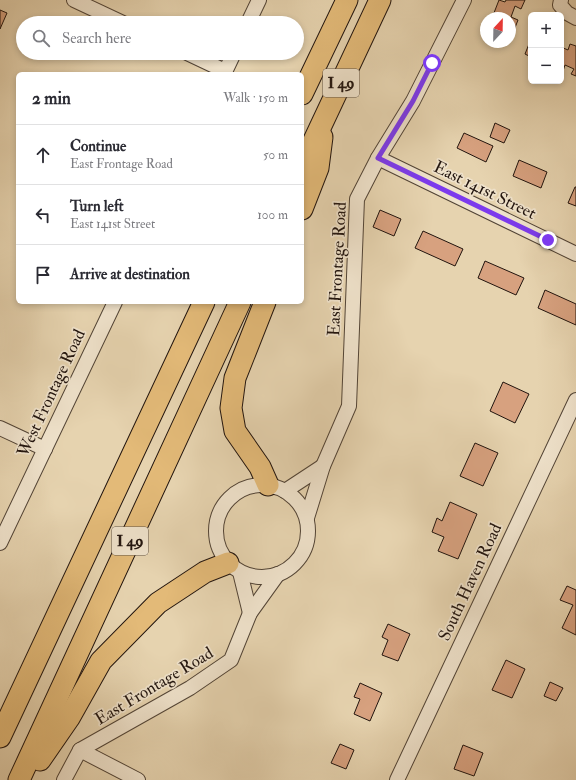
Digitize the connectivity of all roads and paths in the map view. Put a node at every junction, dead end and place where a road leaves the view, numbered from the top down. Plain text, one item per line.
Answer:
1 (74, 0) edge
2 (259, 0) edge
3 (346, 0) edge
4 (380, 0) edge
5 (464, 0) edge
6 (562, 5) edge
7 (108, 16) edge
8 (251, 16) edge
9 (576, 18) edge
10 (201, 60) edge
11 (231, 60) edge
12 (225, 72) edge
13 (304, 90) edge
14 (325, 117) junction
15 (378, 158) junction
16 (304, 162) edge
17 (304, 204) edge
18 (576, 254) edge
19 (114, 304) edge
20 (203, 304) edge
21 (239, 304) edge
22 (265, 304) edge
23 (576, 400) edge
24 (0, 428) edge
25 (45, 449) junction
26 (323, 466) junction
27 (276, 488) junction
28 (307, 518) junction
29 (0, 543) edge
30 (234, 568) junction
31 (278, 574) junction
32 (250, 613) junction
33 (0, 737) edge
34 (80, 750) junction
35 (19, 780) edge
36 (26, 780) edge
37 (64, 780) edge
38 (138, 780) edge
39 (397, 780) edge

1 - 7 street
2 - 8 street
3 - 13 highway, I 49
4 - 14 highway, I 49
5 - 15 street, East Frontage Road
6 - 9 street
10 - 12 street
11 - 12 street
14 - 16 highway, I 49
14 - 17 highway
15 - 18 street, East 141st Street
15 - 26 street, East Frontage Road
19 - 25 street, West Frontage Road
20 - 33 highway, I 49
21 - 35 highway, I 49
22 - 27 highway
23 - 39 street, South Haven Road
24 - 25 street
25 - 29 street, West Frontage Road
26 - 27 street
26 - 28 street, East Frontage Road
27 - 28 street
27 - 30 street
28 - 31 street
30 - 31 street
30 - 32 street
30 - 36 highway
31 - 32 street, East Frontage Road
32 - 34 street, East Frontage Road
34 - 37 street
34 - 38 street

